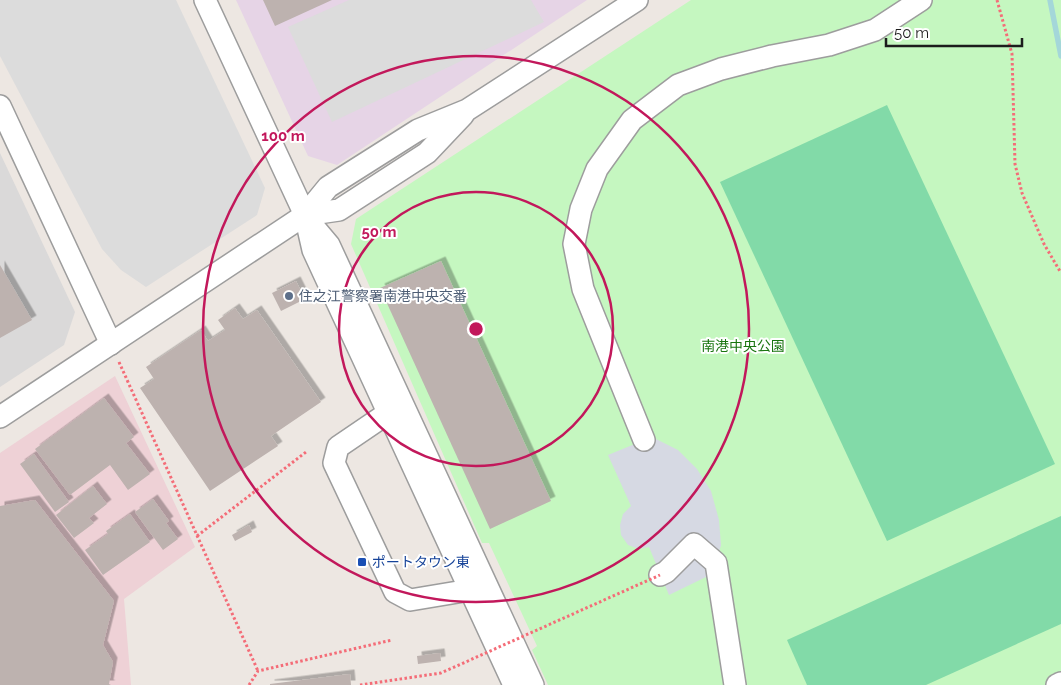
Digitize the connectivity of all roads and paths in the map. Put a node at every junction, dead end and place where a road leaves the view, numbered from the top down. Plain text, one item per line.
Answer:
1 (205, 0) edge
2 (637, 0) edge
3 (922, 0) edge
4 (997, 0) edge
5 (0, 106) edge
6 (305, 216) junction
7 (1061, 272) edge
8 (115, 353) junction
9 (388, 413) junction
10 (0, 418) edge
11 (644, 440) dead end
12 (306, 452) dead end
13 (197, 536) junction
14 (660, 575) joint
15 (470, 590) junction
16 (392, 640) dead end
17 (258, 671) junction
18 (1061, 683) edge
19 (249, 685) edge
20 (360, 685) edge
21 (514, 685) edge
22 (533, 685) edge
23 (735, 685) edge
24 (1056, 685) edge

1 - 6 street
2 - 6 street
3 - 11 street
4 - 7 path
5 - 8 street
6 - 8 street
6 - 9 street
6 - 22 street
8 - 10 street
8 - 13 path
9 - 15 street
9 - 15 street
12 - 13 path
13 - 17 path
14 - 20 path, bridge
14 - 23 street
15 - 21 street
16 - 17 path
17 - 19 path
18 - 24 street

